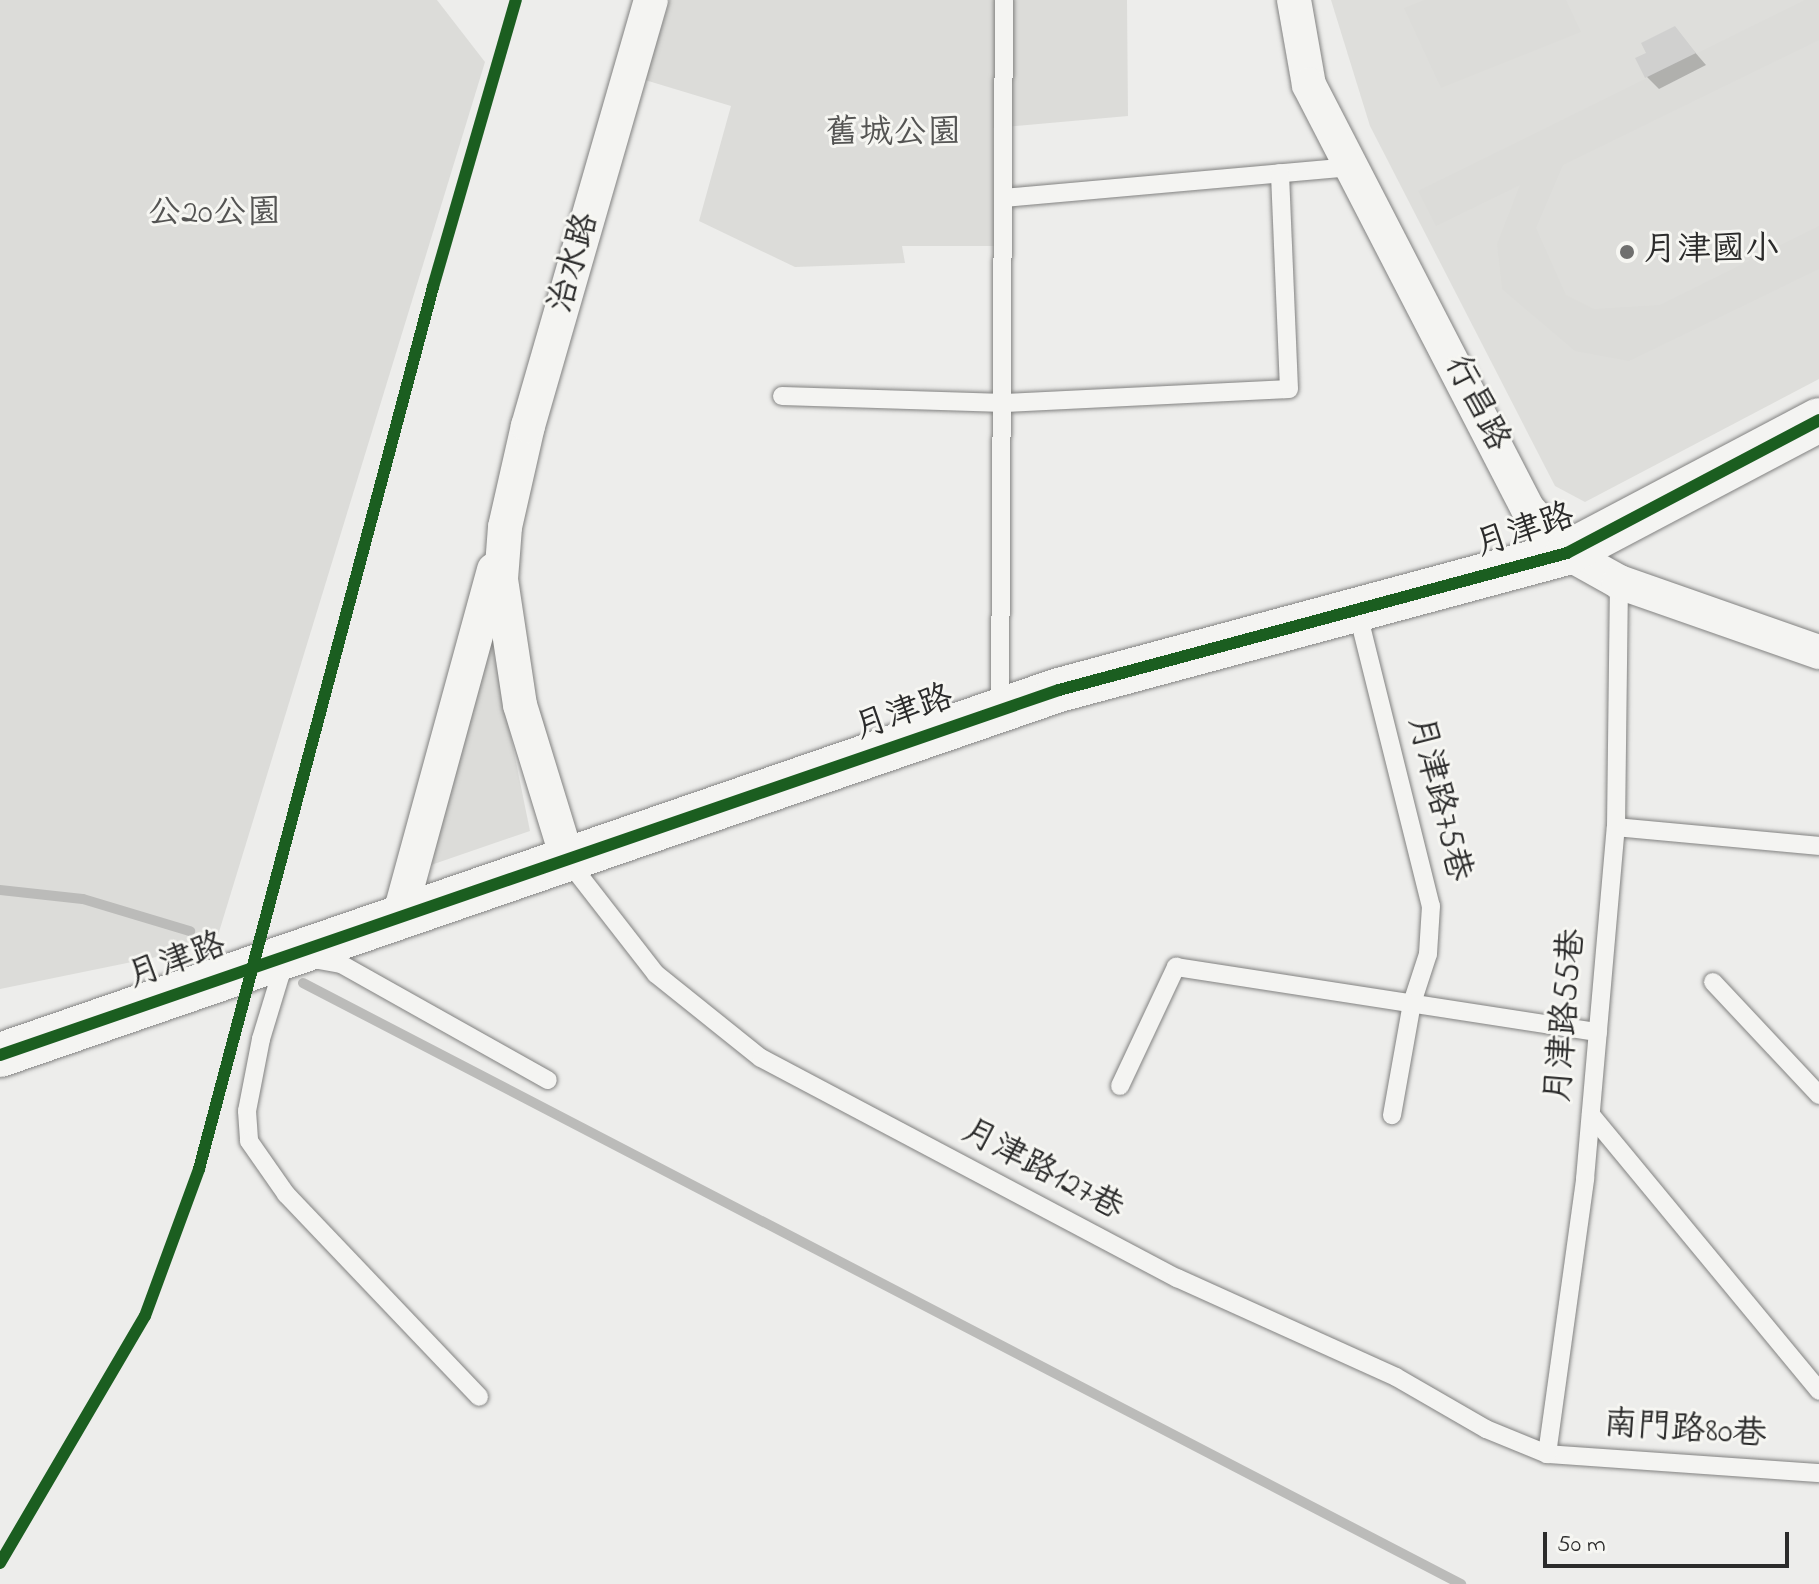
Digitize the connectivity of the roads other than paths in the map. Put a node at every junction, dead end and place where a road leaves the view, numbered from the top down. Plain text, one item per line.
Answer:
1 (651, 0) edge
2 (1004, 0) edge
3 (1294, 0) edge
4 (1351, 167) junction
5 (1280, 173) junction
6 (1004, 198) junction
7 (782, 396) dead end
8 (1005, 403) junction
9 (1819, 420) edge
10 (505, 527) junction
11 (1567, 553) junction
12 (1619, 582) junction
13 (1357, 610) junction
14 (1819, 652) edge
15 (1000, 710) junction
16 (1616, 827) junction
17 (1819, 846) edge
18 (568, 861) junction
19 (399, 917) junction
20 (287, 954) junction
21 (1713, 982) dead end
22 (1412, 1003) junction
23 (1598, 1032) junction
24 (0, 1055) edge
25 (548, 1080) dead end
26 (1120, 1086) dead end
27 (1819, 1095) edge
28 (1392, 1115) dead end
29 (1591, 1115) junction
30 (1819, 1391) edge
31 (479, 1397) dead end
32 (1547, 1454) junction
33 (1819, 1473) edge

1 - 10 street, 治水路
2 - 6 lane
3 - 4 street, 行昌路
4 - 5 lane
4 - 11 street, 行昌路
5 - 6 lane
5 - 8 lane
6 - 8 lane
7 - 8 lane
8 - 15 lane
9 - 11 street, 月津路
10 - 18 street, 治水路
10 - 19 street, 治水路
11 - 12 street, 行昌路
11 - 13 street, 月津路
12 - 14 street, 行昌路
12 - 16 lane, 月津路55巷
13 - 15 street, 月津路
13 - 22 lane, 月津路75巷
15 - 18 street, 月津路
16 - 17 lane
16 - 23 lane, 月津路55巷
18 - 19 street, 月津路
18 - 32 lane, 月津路127巷
19 - 20 street, 月津路
20 - 24 street, 月津路
20 - 25 lane
20 - 31 lane
21 - 27 lane
22 - 23 lane
22 - 26 lane
22 - 28 lane, 月津路75巷
23 - 29 lane, 月津路55巷
29 - 30 lane
29 - 32 lane, 月津路55巷
32 - 33 lane, 南門路80巷

